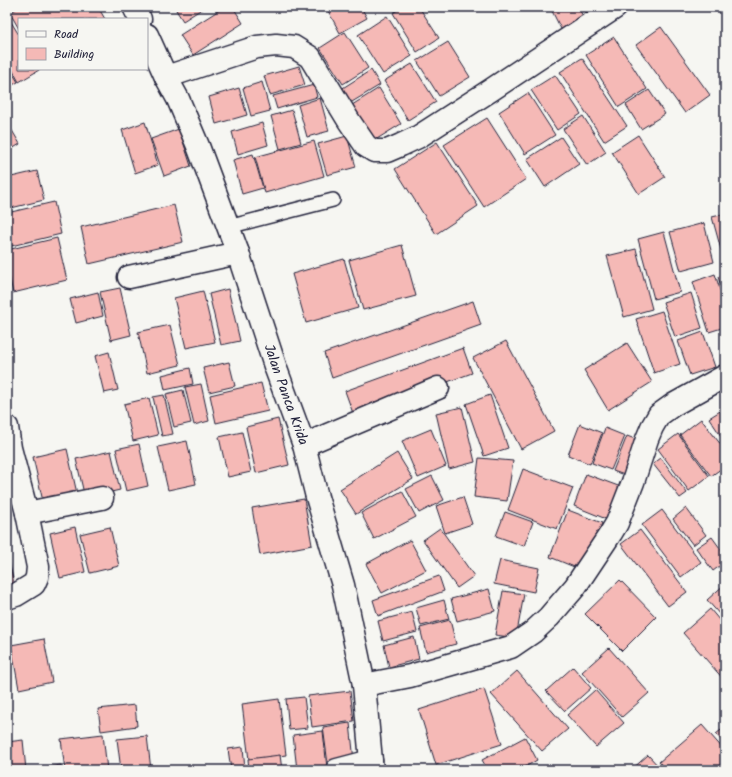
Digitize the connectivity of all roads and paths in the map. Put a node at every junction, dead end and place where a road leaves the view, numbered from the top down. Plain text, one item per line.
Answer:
1 (134, 7) edge
2 (616, 7) edge
3 (140, 18) edge
4 (148, 37) edge
5 (166, 77) junction
6 (333, 200) dead end
7 (228, 227) junction
8 (238, 253) junction
9 (129, 277) dead end
10 (725, 376) edge
11 (438, 388) dead end
12 (7, 427) edge
13 (304, 445) junction
14 (102, 498) dead end
15 (27, 513) junction
16 (7, 598) edge
17 (364, 685) junction
18 (372, 765) edge
19 (337, 770) edge

1 - 3 street
2 - 5 street
4 - 5 street, Jalan Panca Krida
5 - 7 street, Jalan Panca Krida
6 - 7 lane
7 - 8 street, Jalan Panca Krida
8 - 9 street
8 - 13 street, Jalan Panca Krida
10 - 17 street
11 - 13 street
12 - 15 street
13 - 17 street, Jalan Panca Krida
14 - 15 street
15 - 16 street
17 - 18 street, Jalan Panca Krida
18 - 19 street

